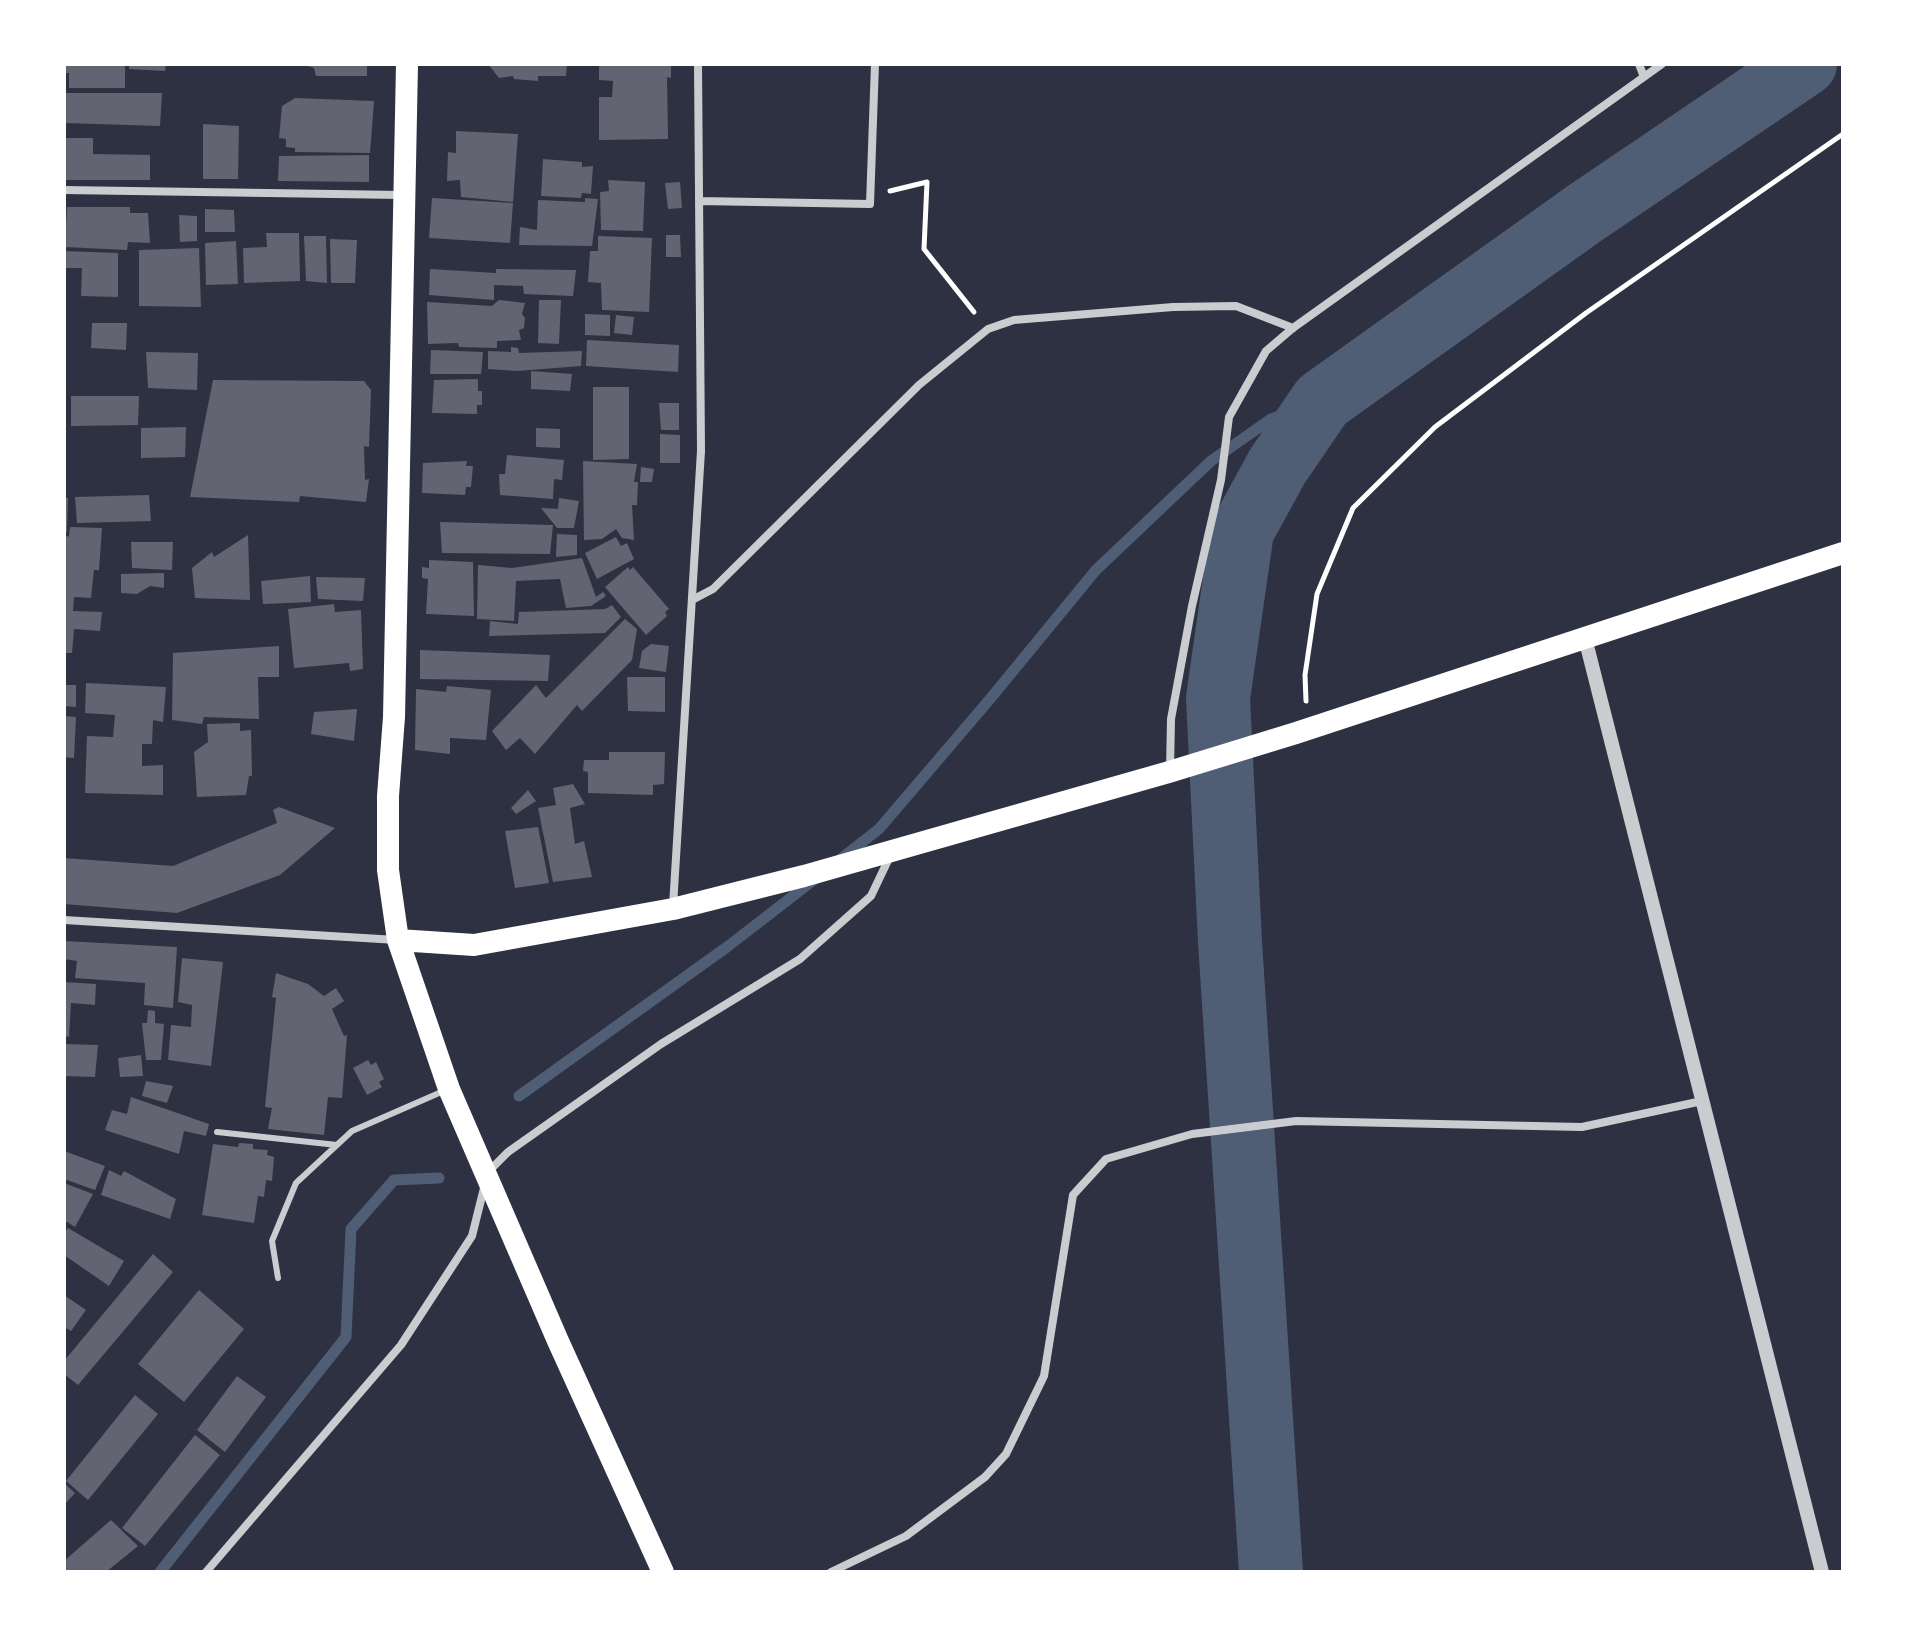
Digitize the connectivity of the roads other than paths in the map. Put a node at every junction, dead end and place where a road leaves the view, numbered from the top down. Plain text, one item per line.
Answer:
1 (407, 64) edge
2 (698, 64) edge
3 (875, 64) edge
4 (1639, 64) edge
5 (1662, 64) edge
6 (1644, 77) junction
7 (64, 190) edge
8 (403, 195) junction
9 (700, 201) junction
10 (1293, 328) junction
11 (1843, 553) edge
12 (692, 600) junction
13 (1585, 638) junction
14 (1169, 772) junction
15 (894, 849) junction
16 (673, 909) junction
17 (64, 920) edge
18 (398, 940) junction
19 (449, 1089) junction
20 (1702, 1101) junction
21 (217, 1132) dead end
22 (337, 1145) junction
23 (487, 1173) junction
24 (278, 1278) dead end
25 (206, 1572) edge
26 (663, 1572) edge
27 (831, 1572) edge
28 (1822, 1572) edge

1 - 8 highway
2 - 9 street
3 - 9 street
4 - 6 street
5 - 6 street
6 - 10 street
7 - 8 street
8 - 18 highway
9 - 12 street
10 - 12 street
10 - 14 street
11 - 13 highway
12 - 16 street
13 - 14 highway
13 - 20 street
14 - 15 highway
15 - 16 highway
15 - 23 street
16 - 18 highway
17 - 18 street
18 - 19 highway
19 - 22 lane
19 - 23 highway
20 - 27 street
20 - 28 street
21 - 22 lane
22 - 24 lane
23 - 25 street
23 - 26 highway

